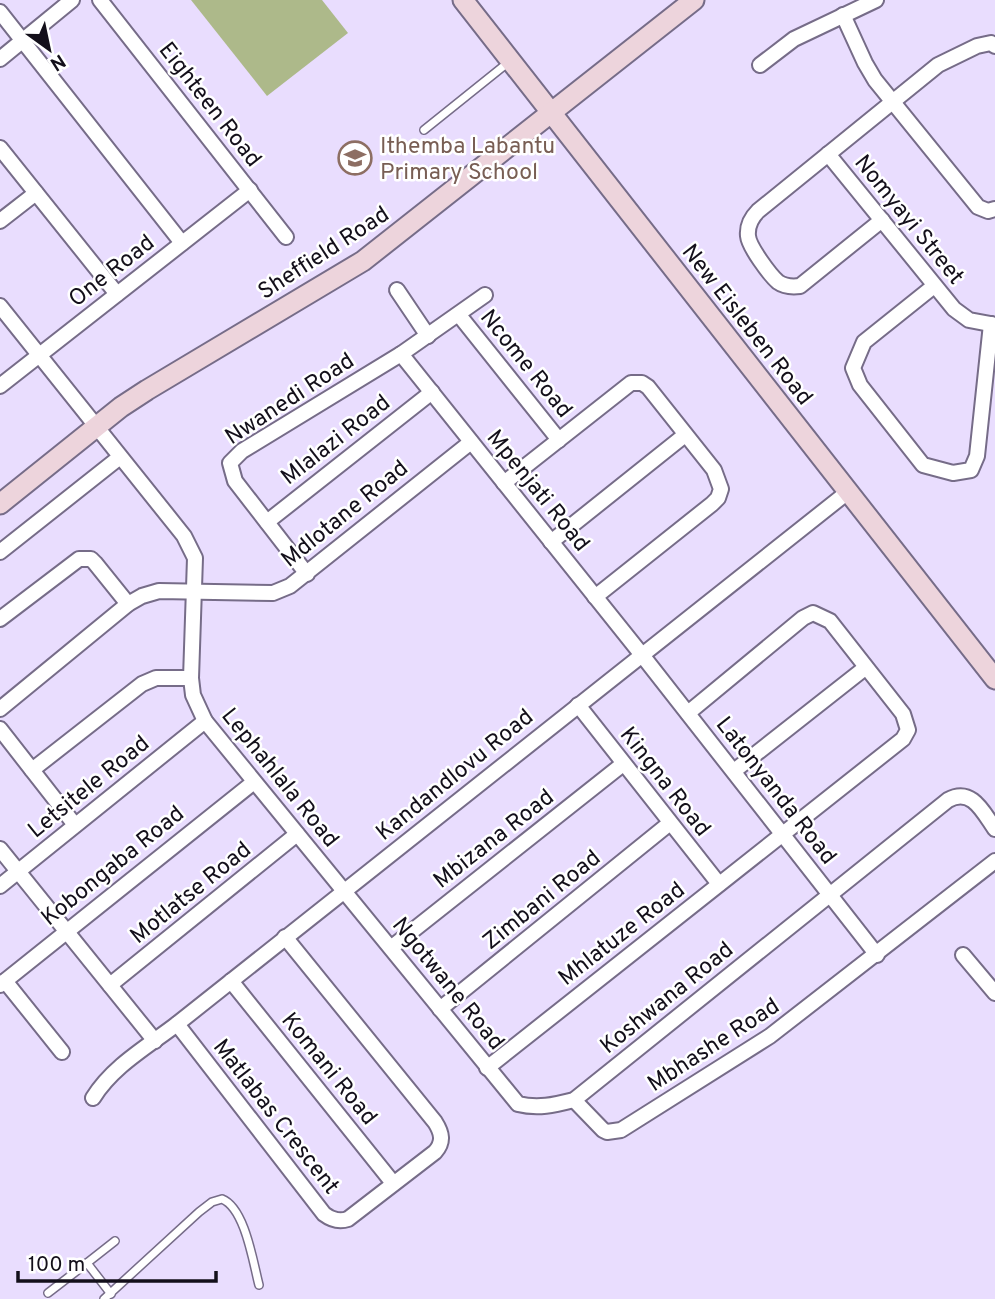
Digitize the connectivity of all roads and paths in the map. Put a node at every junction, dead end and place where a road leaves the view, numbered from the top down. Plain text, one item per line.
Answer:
1 (72, 0) edge
2 (100, 0) edge
3 (463, 0) edge
4 (694, 0) edge
5 (876, 0) edge
6 (0, 12) edge
7 (843, 15) junction
8 (22, 40) junction
9 (995, 46) edge
10 (0, 59) edge
11 (511, 61) junction
12 (760, 65) dead end
13 (893, 102) junction
14 (552, 112) junction
15 (424, 130) dead end
16 (0, 148) edge
17 (828, 154) junction
18 (250, 190) junction
19 (36, 193) junction
20 (995, 209) edge
21 (882, 220) junction
22 (0, 221) edge
23 (286, 237) dead end
24 (182, 243) junction
25 (934, 286) junction
26 (397, 290) dead end
27 (117, 295) junction
28 (485, 295) dead end
29 (0, 306) edge
30 (459, 315) junction
31 (993, 325) edge
32 (428, 336) junction
33 (401, 354) junction
34 (39, 356) junction
35 (0, 386) edge
36 (432, 392) junction
37 (96, 428) junction
38 (685, 435) junction
39 (559, 440) junction
40 (471, 442) junction
41 (120, 457) junction
42 (504, 483) junction
43 (849, 491) junction
44 (0, 504) edge
45 (267, 522) junction
46 (551, 542) junction
47 (0, 552) edge
48 (307, 574) junction
49 (193, 592) junction
50 (595, 597) junction
51 (128, 604) junction
52 (0, 619) edge
53 (642, 654) junction
54 (865, 668) junction
55 (191, 678) junction
56 (995, 679) edge
57 (578, 705) junction
58 (0, 709) edge
59 (688, 713) junction
60 (205, 722) junction
61 (0, 729) edge
62 (623, 764) junction
63 (32, 770) junction
64 (734, 771) junction
65 (254, 782) junction
66 (670, 823) junction
67 (75, 825) junction
68 (995, 829) edge
69 (297, 834) junction
70 (783, 834) junction
71 (0, 849) edge
72 (995, 861) edge
73 (18, 871) junction
74 (719, 884) junction
75 (0, 886) edge
76 (345, 891) junction
77 (830, 895) junction
78 (66, 931) junction
79 (285, 937) junction
80 (392, 947) junction
81 (877, 954) junction
82 (963, 955) dead end
83 (231, 981) junction
84 (3, 983) edge
85 (110, 985) junction
86 (995, 993) edge
87 (440, 1009) junction
88 (177, 1024) junction
89 (155, 1041) junction
90 (62, 1052) dead end
91 (487, 1068) junction
92 (93, 1098) dead end
93 (574, 1100) junction
94 (518, 1104) joint
95 (393, 1183) junction
96 (115, 1241) dead end
97 (87, 1263) junction
98 (259, 1285) dead end
99 (48, 1293) dead end
100 (111, 1293) junction
101 (104, 1299) edge

1 - 8 street
2 - 18 street, Eighteen Road
3 - 11 main road, New Eisleben Road
4 - 14 main road, Sheffield Road
5 - 7 street
6 - 8 street
7 - 12 street
7 - 13 street
8 - 10 street
8 - 24 street
9 - 13 street
11 - 14 main road, New Eisleben Road
11 - 15 lane
13 - 17 street
13 - 20 street
14 - 37 main road, Sheffield Road
14 - 43 main road, New Eisleben Road
16 - 19 street
17 - 21 street, Nomyayi Street
17 - 21 street
18 - 23 street, Eighteen Road
18 - 24 street, One Road
19 - 22 street
19 - 27 street
21 - 25 street, Nomyayi Street
24 - 27 street, One Road
25 - 31 street, Nomyayi Street
25 - 31 street
26 - 32 street
27 - 34 street, One Road
28 - 30 street, Nwanedi Road
29 - 34 street, Lephahlala Road
30 - 32 street, Nwanedi Road
30 - 39 street, Ncome Road
32 - 33 street, Nwanedi Road
33 - 36 street, Mpenjati Road
33 - 45 street, Nwanedi Road
34 - 35 street, One Road
34 - 37 street, Lephahlala Road
36 - 40 street, Mpenjati Road
36 - 45 street, Mlalazi Road
37 - 41 street, Lephahlala Road
37 - 44 main road, Sheffield Road
38 - 39 street
38 - 46 street
38 - 50 street
39 - 42 street
40 - 42 street, Mpenjati Road
40 - 48 street, Mdlotane Road
41 - 47 street
41 - 49 street, Lephahlala Road
42 - 46 street, Mpenjati Road
43 - 53 street, Kandandlovu Road
43 - 56 main road, New Eisleben Road
45 - 48 street, Nwanedi Road
46 - 50 street, Mpenjati Road
48 - 49 street, Mdlotane Road
49 - 51 street, Mdlotane Road
49 - 55 street, Lephahlala Road
50 - 53 street, Mpenjati Road
51 - 52 street
51 - 58 street
53 - 57 street, Kandandlovu Road
53 - 59 street, Latonyanda Road
54 - 59 street
54 - 64 street
54 - 70 street, Mhlatuze Road
55 - 60 street, Lephahlala Road
55 - 63 street
57 - 62 street, Kingna Road
57 - 76 street, Kandandlovu Road
59 - 64 street, Latonyanda Road
60 - 65 street, Lephahlala Road
60 - 67 street, Letsitele Road
61 - 63 street
62 - 66 street, Kingna Road
62 - 80 street, Mbizana Road
63 - 67 street
64 - 70 street, Latonyanda Road
65 - 69 street, Lephahlala Road
65 - 78 street, Kobongaba Road
66 - 74 street, Kingna Road
66 - 87 street, Zimbani Road
67 - 73 street, Letsitele Road
68 - 77 street, Koshwana Road
69 - 76 street, Lephahlala Road
69 - 85 street, Motlatse Road
70 - 74 street, Mhlatuze Road
70 - 77 street, Latonyanda Road
71 - 73 street
72 - 81 street, Mbhashe Road
73 - 75 street, Letsitele Road
73 - 78 street
74 - 91 street, Mhlatuze Road
76 - 79 street, Kandandlovu Road
76 - 80 street, Ngotwane Road
77 - 81 street, Latonyanda Road
77 - 93 street, Koshwana Road
78 - 84 street, Kobongaba Road
78 - 85 street
79 - 83 street, Kandandlovu Road
79 - 95 street, Matlabas Crescent
80 - 87 street, Ngotwane Road
81 - 93 street, Mbhashe Road
82 - 86 street
83 - 88 street, Kandandlovu Road
83 - 95 street, Komani Road
84 - 90 street
85 - 89 street
87 - 91 street, Ngotwane Road
88 - 89 street, Kandandlovu Road
88 - 95 street, Matlabas Crescent
89 - 92 street, Kandandlovu Road
91 - 94 street, Ngotwane Road
93 - 94 street, Koshwana Road
96 - 97 lane
97 - 99 lane
97 - 100 lane
98 - 100 lane
100 - 101 lane

